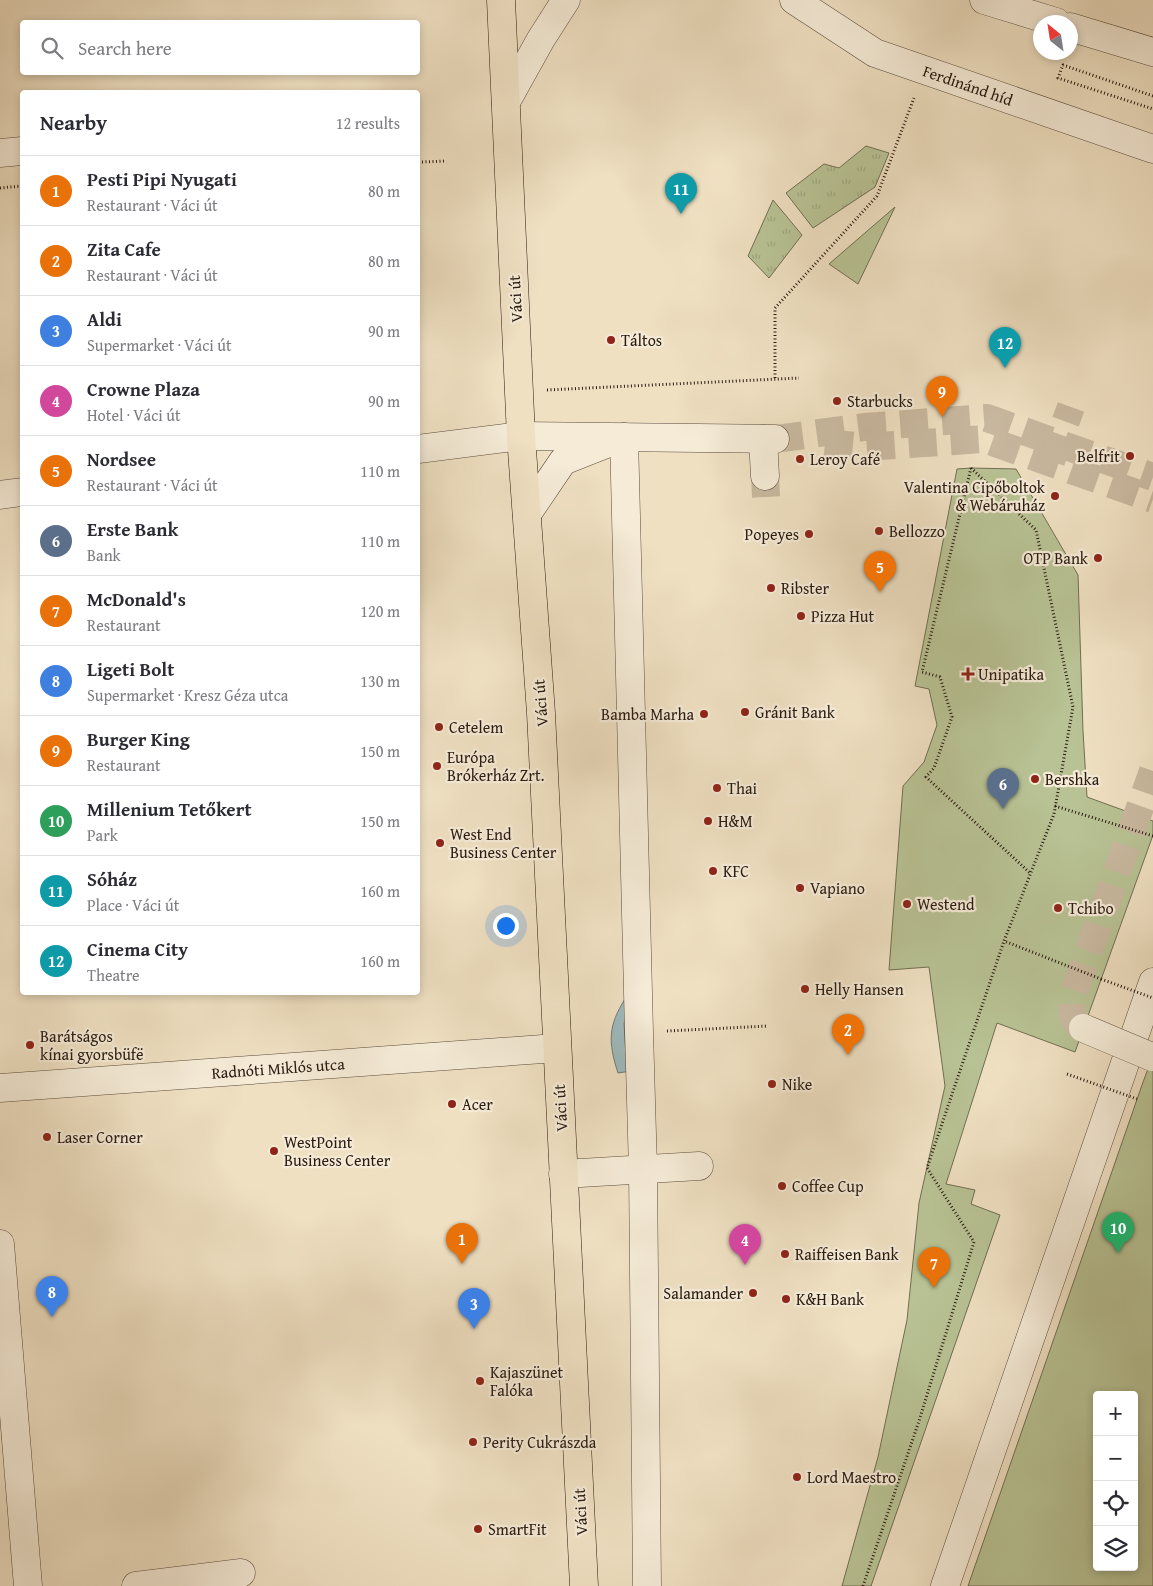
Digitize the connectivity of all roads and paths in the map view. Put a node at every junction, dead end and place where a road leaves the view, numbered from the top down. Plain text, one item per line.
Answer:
1 (501, 0) edge
2 (566, 0) edge
3 (794, 0) edge
4 (998, 2) edge
5 (1036, 15) edge
6 (1078, 29) edge
7 (1153, 52) edge
8 (1153, 96) edge
9 (914, 97) dead end
10 (506, 102) junction
11 (1153, 110) edge
12 (1153, 149) edge
13 (20, 151) edge
14 (0, 153) edge
15 (446, 161) dead end
16 (422, 162) dead end
17 (20, 186) edge
18 (0, 188) edge
19 (775, 378) junction
20 (799, 378) dead end
21 (519, 392) junction
22 (521, 436) junction
23 (624, 437) junction
24 (420, 449) edge
25 (765, 476) tunnel mouth
26 (20, 492) edge
27 (0, 495) edge
28 (527, 514) junction
29 (1055, 806) junction
30 (1153, 836) edge
31 (1030, 873) junction
32 (1004, 941) junction
33 (1153, 982) edge
34 (1153, 998) edge
35 (768, 1026) dead end
36 (1083, 1028) tunnel mouth
37 (638, 1032) junction
38 (557, 1048) junction
39 (1152, 1058) edge
40 (1067, 1074) dead end
41 (0, 1088) edge
42 (1137, 1099) dead end
43 (699, 1166) dead end
44 (644, 1169) junction
45 (563, 1174) junction
46 (0, 1244) edge
47 (241, 1572) dead end
48 (28, 1586) edge
49 (136, 1586) edge
50 (584, 1586) edge
51 (647, 1586) edge
52 (863, 1586) edge
53 (946, 1586) edge

1 - 10 main road, Váci út
2 - 10 street
3 - 12 street, Ferdinánd híd
4 - 5 street
6 - 7 street
8 - 11 path
9 - 19 path
10 - 21 main road, Váci út
13 - 14 street
15 - 16 path
17 - 18 path
19 - 20 path
19 - 21 path
21 - 22 main road, Váci út
22 - 23 street
22 - 24 street
22 - 28 main road, Váci út
23 - 25 street
23 - 28 street
23 - 37 street
26 - 27 street
28 - 38 main road, Váci út
29 - 30 path
29 - 31 path
29 - 31 path
31 - 32 path
32 - 34 path, bridge
32 - 52 path
33 - 53 street
35 - 37 path
36 - 39 street, bridge
37 - 44 street
38 - 41 street, Radnóti Miklós utca
38 - 45 main road, Váci út
40 - 42 path, bridge
43 - 44 street
44 - 45 street
44 - 51 street
45 - 50 main road, Váci út
46 - 48 street
47 - 49 street

